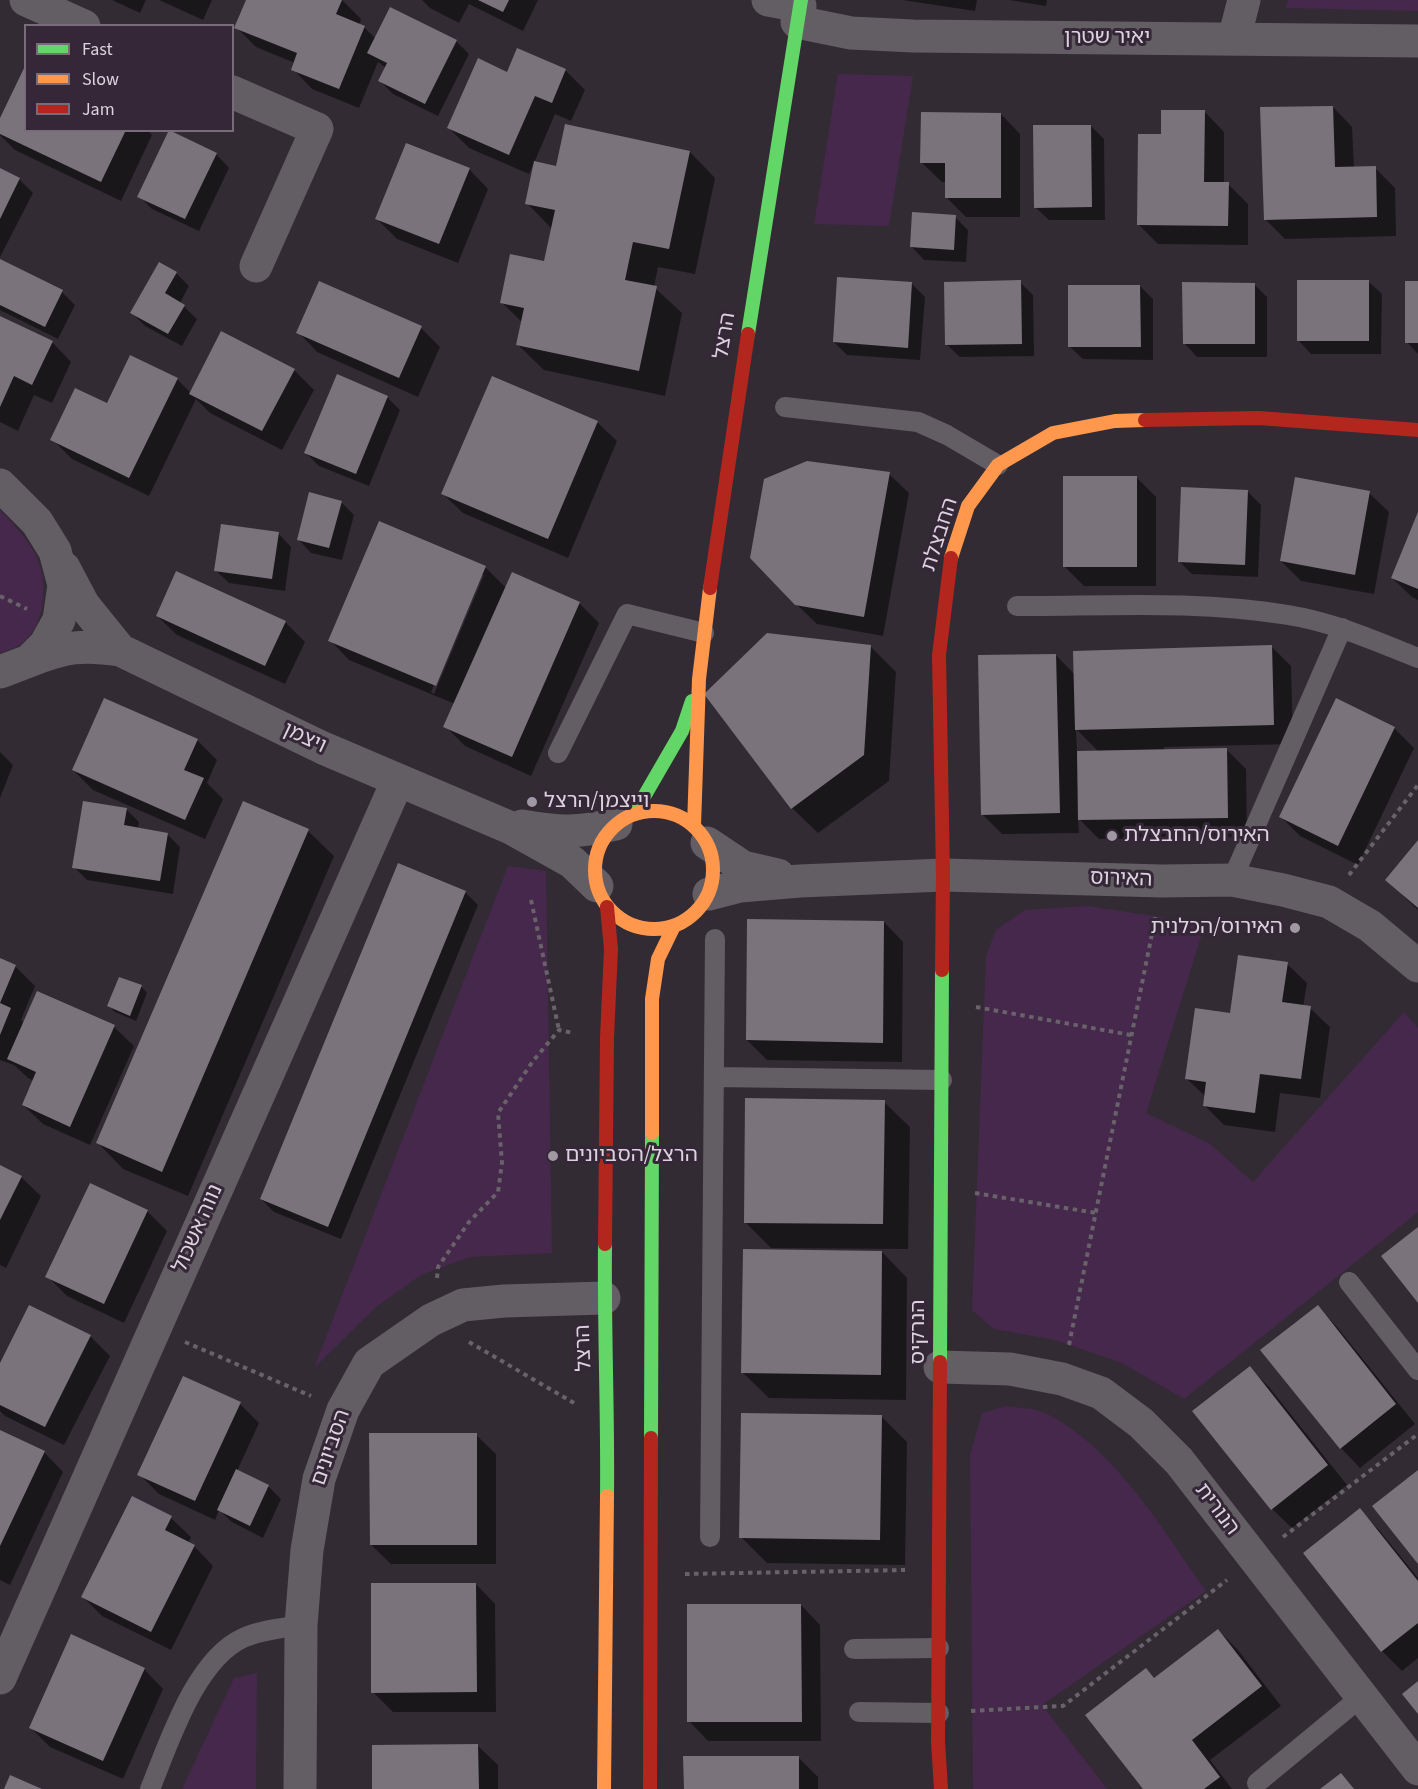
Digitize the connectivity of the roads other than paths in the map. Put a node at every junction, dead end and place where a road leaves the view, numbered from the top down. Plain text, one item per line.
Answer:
1 (27, 0) edge
2 (768, 0) edge
3 (1244, 0) edge
4 (799, 9) edge
5 (80, 24) edge
6 (1234, 39) junction
7 (1418, 41) edge
8 (234, 93) edge
9 (256, 266) dead end
10 (785, 407) dead end
11 (1418, 430) edge
12 (998, 465) junction
13 (0, 485) edge
14 (55, 551) junction
15 (1017, 606) dead end
16 (1342, 628) junction
17 (704, 633) junction
18 (120, 650) junction
19 (1418, 658) edge
20 (14, 667) edge
21 (699, 679) junction
22 (558, 753) dead end
23 (398, 780) junction
24 (625, 819) junction
25 (491, 820) junction
26 (701, 834) junction
27 (943, 875) junction
28 (1232, 880) junction
29 (800, 881) junction
30 (709, 894) junction
31 (602, 897) junction
32 (674, 926) junction
33 (715, 939) dead end
34 (1418, 966) edge
35 (714, 1077) junction
36 (942, 1080) junction
37 (1349, 1282) dead end
38 (604, 1298) junction
39 (940, 1367) junction
40 (1418, 1370) edge
41 (710, 1538) dead end
42 (301, 1625) junction
43 (939, 1648) junction
44 (854, 1650) dead end
45 (0, 1678) edge
46 (1361, 1696) junction
47 (859, 1712) dead end
48 (939, 1713) junction
49 (1418, 1769) edge
50 (1257, 1783) dead end
51 (150, 1789) edge
52 (300, 1789) edge
53 (604, 1789) edge
54 (650, 1789) edge
55 (941, 1789) edge

1 - 5 street
2 - 4 street, יאיר שטרן
3 - 6 street
4 - 6 street, יאיר שטרן
4 - 17 street, הרצל
6 - 7 street, יאיר שטרן
8 - 9 street
10 - 12 lane
11 - 12 street, החבצלת
12 - 27 street, החבצלת
13 - 14 street, ויצמן
14 - 18 street, ויצמן
14 - 20 street, ויצמן
15 - 16 lane
16 - 19 lane
16 - 28 lane
17 - 21 street, הרצל
17 - 22 lane
18 - 20 street, ויצמן
18 - 23 street, ויצמן
21 - 24 street, הרצל
21 - 26 street, הרצל
23 - 25 street, ויצמן
23 - 45 street, נווה אשכול
24 - 25 street, ויצמן
24 - 26 street
24 - 31 street
25 - 31 street, ויצמן
26 - 29 street, האירוס
26 - 30 street
27 - 28 street, האירוס
27 - 29 street, האירוס
27 - 36 street, הנרקיס
28 - 34 street, האירוס
29 - 30 street, האירוס
30 - 32 street
31 - 32 street
31 - 38 street, הרצל
32 - 54 street
33 - 35 lane
35 - 36 lane
35 - 41 lane
36 - 39 street, הנרקיס
37 - 40 lane
38 - 42 street, הסביונים
38 - 53 street, הרצל
39 - 43 street, הנרקיס
39 - 46 street, הנורית
42 - 51 lane
42 - 52 street, הסביונים
43 - 44 lane
43 - 48 street, הנרקיס
46 - 49 street, הנורית
46 - 50 lane
47 - 48 lane
48 - 55 street, הנרקיס

